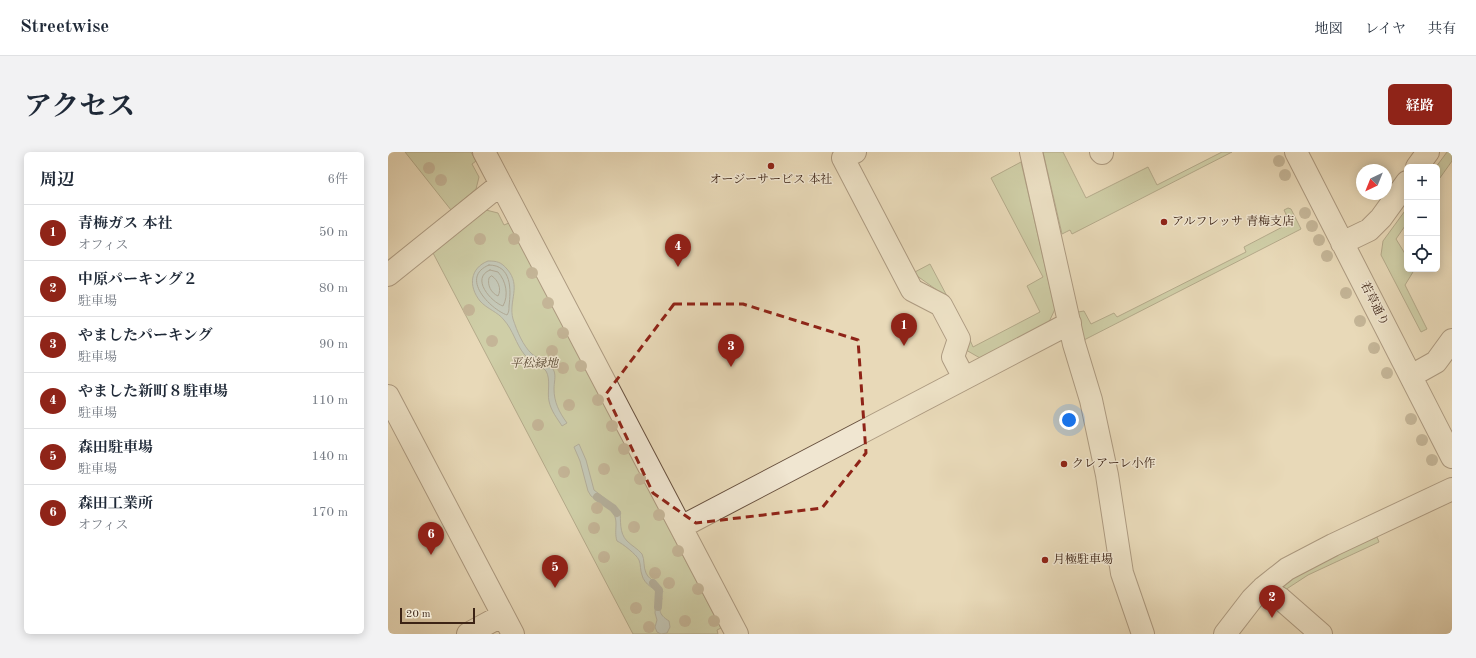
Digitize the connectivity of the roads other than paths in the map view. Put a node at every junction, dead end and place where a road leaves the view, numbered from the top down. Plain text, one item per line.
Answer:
1 (484, 152) edge
2 (855, 152) edge
3 (1031, 152) edge
4 (1296, 152) edge
5 (1428, 152) edge
6 (1419, 164) edge
7 (501, 184) junction
8 (1404, 186) edge
9 (1342, 242) junction
10 (388, 275) edge
11 (1070, 322) junction
12 (1452, 340) edge
13 (1411, 376) junction
14 (964, 378) junction
15 (388, 396) edge
16 (1452, 457) edge
17 (1452, 489) edge
18 (681, 527) junction
19 (1263, 588) junction
20 (503, 615) junction
21 (468, 634) edge
22 (513, 634) edge
23 (737, 634) edge
24 (1143, 634) edge
25 (1225, 634) edge
26 (1322, 634) edge

1 - 7 street
2 - 14 street
3 - 11 street
4 - 9 street, 若草通り
5 - 6 street
7 - 10 street
7 - 18 street
8 - 9 street
9 - 13 street, 若草通り
11 - 14 street
11 - 24 street
12 - 13 street
13 - 16 street, 若草通り
14 - 18 street
15 - 20 street
17 - 19 street
18 - 23 street
19 - 25 street
19 - 26 street
20 - 21 street
20 - 22 street

